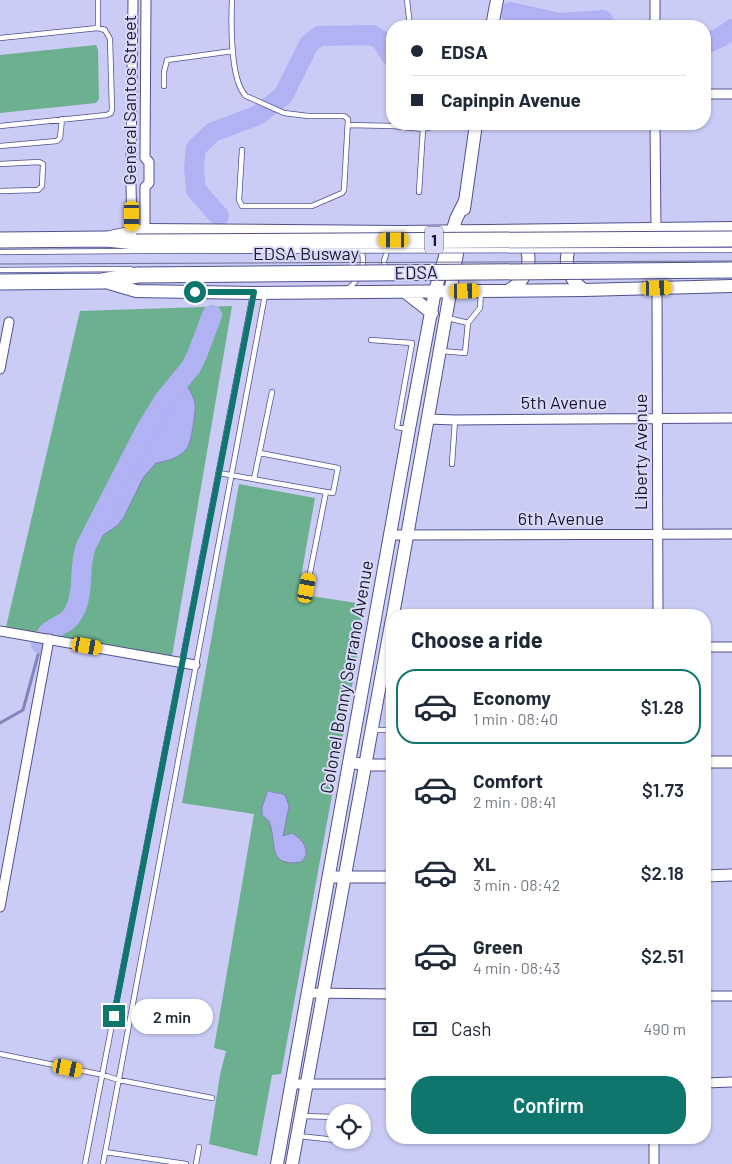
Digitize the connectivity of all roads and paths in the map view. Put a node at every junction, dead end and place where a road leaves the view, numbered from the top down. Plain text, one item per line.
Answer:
1 (98, 0) edge
2 (133, 0) edge
3 (146, 0) edge
4 (232, 0) edge
5 (407, 0) edge
6 (497, 0) edge
7 (655, 0) edge
8 (409, 20) edge
9 (493, 20) edge
10 (655, 20) edge
11 (98, 28) junction
12 (0, 38) edge
13 (146, 51) junction
14 (233, 51) junction
15 (132, 52) junction
16 (164, 86) dead end
17 (711, 94) edge
18 (732, 94) edge
19 (62, 119) junction
20 (348, 125) junction
21 (0, 126) edge
22 (386, 126) edge
23 (132, 130) junction
24 (145, 130) junction
25 (423, 130) edge
26 (475, 130) edge
27 (655, 130) edge
28 (0, 146) edge
29 (242, 150) dead end
30 (131, 163) tunnel mouth
31 (0, 164) edge
32 (145, 187) junction
33 (132, 188) joint
34 (0, 191) edge
35 (419, 192) dead end
36 (732, 228) edge
37 (343, 230) junction
38 (457, 230) junction
39 (509, 230) junction
40 (587, 230) junction
41 (656, 230) junction
42 (401, 232) junction
43 (138, 239) junction
44 (732, 239) edge
45 (0, 240) edge
46 (732, 250) edge
47 (0, 252) edge
48 (732, 265) edge
49 (0, 270) edge
50 (732, 270) edge
51 (138, 272) junction
52 (388, 280) dead end
53 (102, 281) junction
54 (0, 282) edge
55 (732, 286) edge
56 (657, 288) junction
57 (398, 290) junction
58 (480, 290) junction
59 (509, 290) junction
60 (584, 290) junction
61 (435, 291) junction
62 (450, 291) junction
63 (260, 292) junction
64 (343, 292) junction
65 (432, 313) junction
66 (446, 318) junction
67 (9, 322) dead end
68 (468, 323) junction
69 (371, 340) dead end
70 (440, 351) junction
71 (0, 369) edge
72 (272, 392) dead end
73 (732, 418) edge
74 (658, 419) junction
75 (433, 420) junction
76 (455, 420) junction
77 (409, 430) junction
78 (260, 453) junction
79 (452, 464) dead end
80 (219, 472) junction
81 (232, 474) junction
82 (254, 479) junction
83 (326, 492) junction
84 (658, 534) junction
85 (732, 534) edge
86 (391, 536) junction
87 (406, 536) junction
88 (307, 588) dead end
89 (394, 609) edge
90 (658, 609) edge
91 (0, 631) edge
92 (45, 638) junction
93 (711, 647) edge
94 (732, 647) edge
95 (182, 663) junction
96 (195, 665) junction
97 (386, 667) edge
98 (373, 730) junction
99 (386, 730) edge
100 (349, 762) junction
101 (711, 762) edge
102 (732, 762) edge
103 (366, 765) junction
104 (386, 765) edge
105 (732, 875) edge
106 (711, 876) edge
107 (329, 877) junction
108 (345, 877) junction
109 (386, 877) edge
110 (0, 907) edge
111 (309, 993) junction
112 (324, 994) junction
113 (386, 994) edge
114 (711, 996) edge
115 (732, 996) edge
116 (0, 1054) edge
117 (103, 1075) junction
118 (119, 1080) junction
119 (732, 1082) edge
120 (711, 1083) edge
121 (292, 1084) junction
122 (307, 1084) junction
123 (386, 1084) edge
124 (212, 1098) dead end
125 (301, 1116) junction
126 (326, 1117) edge
127 (297, 1136) junction
128 (326, 1139) edge
129 (654, 1144) edge
130 (199, 1147) dead end
131 (105, 1152) junction
132 (135, 1156) junction
133 (85, 1164) edge
134 (103, 1164) edge
135 (133, 1164) edge
136 (186, 1164) edge
137 (196, 1164) edge
138 (277, 1164) edge
139 (292, 1164) edge
140 (654, 1164) edge

1 - 11 lane
2 - 15 street, General Santos Street
3 - 13 street, General Santos Street
4 - 14 lane
5 - 8 lane
6 - 9 main road
7 - 10 street
11 - 12 lane
11 - 19 lane
13 - 15 street
13 - 24 street, General Santos Street
14 - 16 lane
14 - 20 lane
15 - 23 street, General Santos Street
17 - 18 street
19 - 21 lane
19 - 28 lane
20 - 22 lane
20 - 29 lane
23 - 24 street
23 - 30 street, General Santos Street
24 - 32 street, General Santos Street
25 - 35 lane
26 - 38 main road, Colonel Bonny Serrano Avenue
27 - 41 street
31 - 34 lane
32 - 33 lane
32 - 43 street, General Santos Street
33 - 43 street, General Santos Street
36 - 41 main road, EDSA / 1
37 - 42 main road, EDSA / 1
37 - 43 main road, EDSA / 1
37 - 64 lane
38 - 39 main road, EDSA / 1
38 - 42 main road, EDSA / 1
38 - 61 main road, Colonel Bonny Serrano Avenue
38 - 62 main road, Colonel Bonny Serrano Avenue
39 - 40 main road, EDSA / 1
39 - 59 main road
40 - 41 main road, EDSA / 1
40 - 60 main road
42 - 52 lane
43 - 44 highway, EDSA / 1, bridge
43 - 45 highway, EDSA / 1
43 - 46 lane, EDSA Busway, bridge
43 - 47 lane, EDSA Busway
48 - 51 lane, EDSA Busway
49 - 51 lane, EDSA Busway
50 - 51 highway, EDSA / 1, bridge
51 - 53 highway, EDSA / 1
53 - 54 highway, EDSA / 1
53 - 63 main road, EDSA / 1
55 - 56 main road, EDSA / 1
56 - 60 main road, EDSA / 1
56 - 74 street, Liberty Avenue
57 - 61 main road, EDSA / 1
57 - 64 main road, EDSA / 1
57 - 65 main road
58 - 59 main road, EDSA / 1
58 - 62 main road, EDSA / 1
58 - 68 lane
59 - 60 main road, EDSA / 1
61 - 62 main road, EDSA / 1
61 - 65 main road, Colonel Bonny Serrano Avenue
62 - 66 main road, Colonel Bonny Serrano Avenue
63 - 64 main road, EDSA / 1
63 - 80 lane
63 - 81 lane
65 - 77 main road, Colonel Bonny Serrano Avenue
66 - 68 lane
66 - 70 main road, Colonel Bonny Serrano Avenue
67 - 71 street
68 - 70 lane
69 - 77 lane
70 - 75 main road, Colonel Bonny Serrano Avenue
72 - 78 lane
73 - 74 street, 5th Avenue
74 - 76 street, 5th Avenue
74 - 84 street, Liberty Avenue
75 - 76 street, 5th Avenue
75 - 87 main road, Colonel Bonny Serrano Avenue
76 - 79 lane
77 - 86 main road, Colonel Bonny Serrano Avenue
78 - 82 lane
78 - 83 lane
80 - 81 lane
80 - 95 lane
81 - 82 lane
81 - 96 lane
82 - 83 lane
83 - 88 lane
84 - 85 street, 6th Avenue
84 - 87 street, 6th Avenue
84 - 90 street, Liberty Avenue
86 - 87 street, 6th Avenue
86 - 100 main road, Colonel Bonny Serrano Avenue
87 - 89 main road, Colonel Bonny Serrano Avenue
91 - 92 street
92 - 95 street
92 - 110 street
93 - 94 street
95 - 96 street
95 - 117 lane
96 - 118 lane
97 - 98 main road, Colonel Bonny Serrano Avenue
98 - 99 lane
98 - 103 main road, Colonel Bonny Serrano Avenue
100 - 103 street
100 - 107 main road, Colonel Bonny Serrano Avenue
101 - 102 street
103 - 104 street
103 - 108 main road, Colonel Bonny Serrano Avenue
105 - 106 street
107 - 108 street
107 - 111 main road, Colonel Bonny Serrano Avenue
108 - 109 street
108 - 112 main road, Colonel Bonny Serrano Avenue
111 - 112 street
111 - 121 main road, Colonel Bonny Serrano Avenue
112 - 113 street
112 - 122 main road, Colonel Bonny Serrano Avenue
114 - 115 street
116 - 117 lane
117 - 118 lane
117 - 133 lane
118 - 124 lane
118 - 131 lane
119 - 120 street
121 - 122 street
121 - 138 main road, Colonel Bonny Serrano Avenue
122 - 123 street
122 - 125 main road, Colonel Bonny Serrano Avenue
125 - 126 lane
125 - 127 main road, Colonel Bonny Serrano Avenue
127 - 128 lane
127 - 139 main road, Colonel Bonny Serrano Avenue
129 - 140 street
130 - 137 lane
131 - 132 lane
131 - 134 lane
132 - 135 lane
132 - 136 lane

